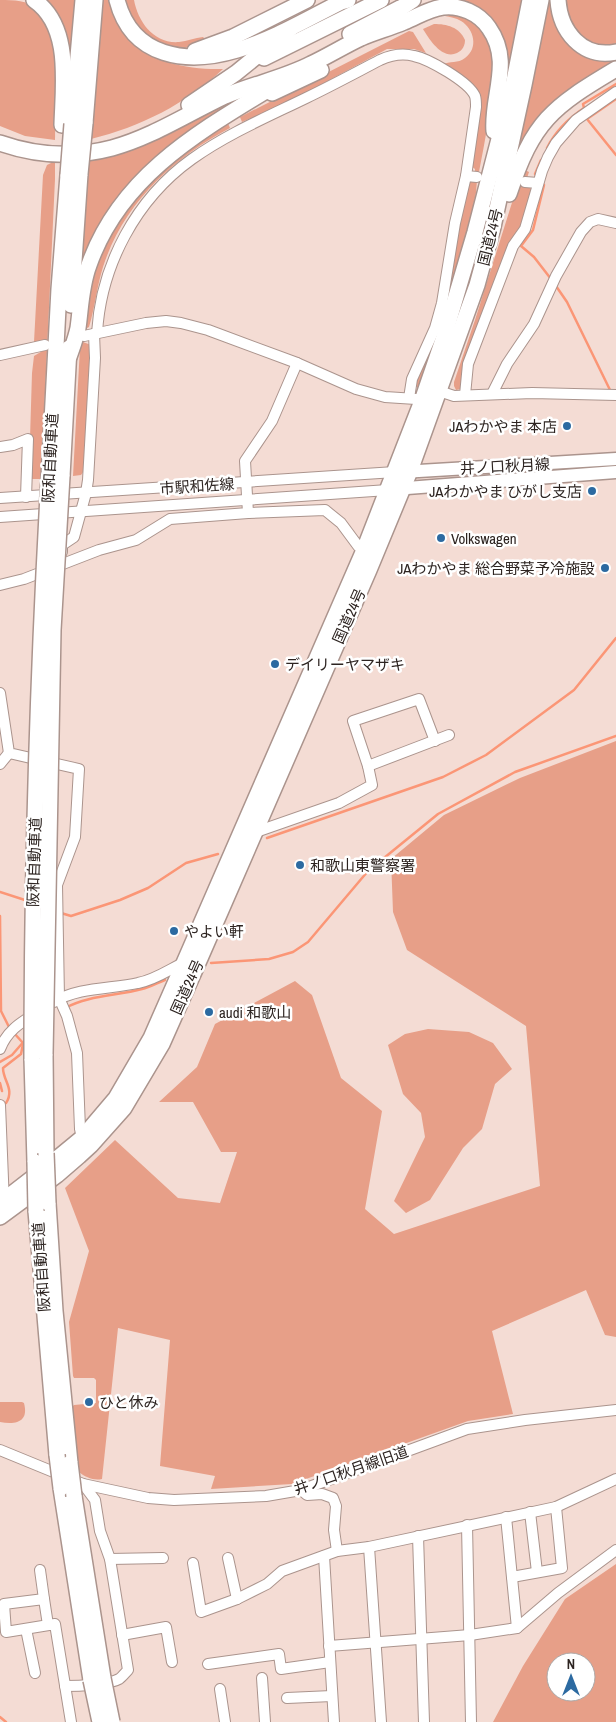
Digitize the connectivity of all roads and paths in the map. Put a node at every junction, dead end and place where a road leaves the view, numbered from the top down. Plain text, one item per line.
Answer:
1 (34, 0) edge
2 (83, 0) edge
3 (95, 0) edge
4 (118, 0) edge
5 (307, 0) edge
6 (381, 0) edge
7 (413, 0) edge
8 (530, 0) edge
9 (541, 0) edge
10 (558, 0) edge
11 (344, 1) edge
12 (402, 15) junction
13 (290, 29) junction
14 (159, 52) junction
15 (616, 52) edge
16 (308, 66) junction
17 (616, 69) edge
18 (236, 74) junction
19 (616, 92) edge
20 (226, 96) junction
21 (218, 121) junction
22 (73, 124) junction
23 (0, 131) edge
24 (0, 143) edge
25 (496, 150) junction
26 (70, 175) junction
27 (466, 176) junction
28 (477, 177) dead end
29 (525, 182) dead end
30 (538, 184) junction
31 (616, 223) edge
32 (493, 227) junction
33 (92, 334) junction
34 (45, 345) dead end
35 (0, 355) edge
36 (68, 357) junction
37 (297, 363) junction
38 (439, 391) junction
39 (492, 394) junction
40 (465, 395) junction
41 (616, 395) edge
42 (416, 399) junction
43 (0, 447) edge
44 (616, 459) edge
45 (402, 472) junction
46 (616, 472) edge
47 (56, 477) junction
48 (246, 482) junction
49 (395, 489) junction
50 (86, 493) junction
51 (26, 497) junction
52 (0, 498) edge
53 (247, 499) junction
54 (80, 512) junction
55 (248, 513) junction
56 (0, 517) edge
57 (364, 550) junction
58 (61, 564) junction
59 (0, 584) edge
60 (0, 698) edge
61 (449, 736) dead end
62 (3, 737) edge
63 (435, 741) junction
64 (9, 753) junction
65 (0, 764) edge
66 (368, 766) junction
67 (255, 832) junction
68 (240, 836) junction
69 (201, 956) junction
70 (184, 963) junction
71 (60, 1001) junction
72 (3, 1038) edge
73 (0, 1105) edge
74 (86, 1142) junction
75 (2, 1209) edge
76 (616, 1410) edge
77 (0, 1450) edge
78 (616, 1479) edge
79 (72, 1489) junction
80 (300, 1490) junction
81 (556, 1507) junction
82 (530, 1512) junction
83 (506, 1518) junction
84 (467, 1525) junction
85 (418, 1536) junction
86 (369, 1547) junction
87 (616, 1550) edge
88 (337, 1551) junction
89 (324, 1556) junction
90 (163, 1558) dead end
91 (228, 1558) dead end
92 (110, 1559) junction
93 (193, 1563) dead end
94 (40, 1570) dead end
95 (537, 1572) junction
96 (512, 1577) junction
97 (44, 1599) junction
98 (237, 1599) junction
99 (2, 1604) edge
100 (48, 1626) junction
101 (517, 1628) junction
102 (26, 1629) junction
103 (122, 1635) junction
104 (470, 1635) junction
105 (422, 1638) junction
106 (375, 1642) junction
107 (328, 1646) junction
108 (172, 1662) dead end
109 (330, 1662) junction
110 (208, 1664) dead end
111 (34, 1673) dead end
112 (262, 1678) dead end
113 (97, 1679) junction
114 (65, 1686) junction
115 (220, 1689) dead end
116 (332, 1696) junction
117 (287, 1698) dead end
118 (71, 1722) edge
119 (100, 1722) edge
120 (112, 1722) edge
121 (225, 1722) edge
122 (265, 1722) edge
123 (334, 1722) edge
124 (381, 1722) edge
125 (424, 1722) edge
126 (471, 1722) edge

1 - 22 highway
2 - 22 highway, 阪和自動車道
3 - 22 highway, 阪和自動車道
4 - 14 highway
5 - 14 highway
6 - 18 highway
7 - 12 highway
8 - 25 highway, 国道24号
9 - 32 highway, 国道24号
10 - 15 highway
11 - 13 highway
12 - 16 highway
12 - 20 highway
12 - 21 highway
12 - 25 highway
13 - 14 highway
13 - 18 highway
16 - 20 highway
16 - 21 highway
17 - 32 highway
18 - 23 highway
19 - 30 street
20 - 24 highway
21 - 36 highway
22 - 26 highway, 阪和自動車道, bridge
22 - 26 highway
25 - 42 highway, 国道24号
26 - 36 highway, 阪和自動車道
26 - 47 highway, 阪和自動車道
27 - 28 street
27 - 33 street
27 - 42 street
29 - 30 street
30 - 40 street
31 - 39 street
32 - 38 highway, 国道24号
33 - 37 street
33 - 50 street
34 - 35 street
36 - 47 highway, 阪和自動車道
37 - 42 street
37 - 48 street
38 - 40 street
38 - 45 highway, 国道24号
39 - 40 street
39 - 41 street
42 - 45 highway, 国道24号
43 - 51 street
44 - 45 main road, 井ノ口秋月線
45 - 48 street, 市駅和佐線
45 - 49 highway, 国道24号
46 - 49 main road, 井ノ口秋月線
47 - 79 highway, 阪和自動車道, bridge
48 - 50 street, 市駅和佐線
48 - 53 street
49 - 53 street, 市駅和佐線
49 - 57 highway, 国道24号
49 - 67 highway, 国道24号
50 - 51 street, 市駅和佐線
50 - 54 street
51 - 52 street, 市駅和佐線
53 - 54 street, 市駅和佐線
53 - 55 street
54 - 56 street, 市駅和佐線
54 - 58 street
55 - 57 street
55 - 58 street
57 - 68 highway, 国道24号
58 - 59 street
60 - 62 street
61 - 63 street
62 - 64 street
63 - 66 street
63 - 66 street
64 - 65 street
64 - 71 street
66 - 67 street
67 - 68 street
67 - 69 highway, 国道24号
68 - 70 highway, 国道24号
69 - 70 street
69 - 74 highway, 国道24号
70 - 71 street
70 - 74 highway, 国道24号
71 - 72 street
71 - 74 street
73 - 75 street
74 - 75 highway, 国道24号
76 - 80 street, 井ノ口秋月線旧道
77 - 79 street, 井ノ口秋月線旧道
78 - 81 street
79 - 80 street, 井ノ口秋月線旧道
79 - 92 street
79 - 113 highway, 阪和自動車道
80 - 88 street
81 - 82 street
81 - 95 street
82 - 83 street
82 - 95 street
83 - 84 street
83 - 96 street
84 - 85 street
84 - 104 street
85 - 86 street
85 - 105 street
86 - 88 street
86 - 106 street
87 - 101 street
88 - 89 street
89 - 98 street
89 - 107 street
90 - 92 street
91 - 98 street
92 - 103 street
93 - 98 street
94 - 97 street
95 - 96 street
96 - 101 street
97 - 99 street
97 - 100 street
99 - 102 street
100 - 102 street
100 - 114 street
101 - 104 street
102 - 111 street
103 - 108 street
103 - 114 street
104 - 105 street
104 - 126 street
105 - 106 street
105 - 125 street
106 - 107 street
106 - 124 street
107 - 109 street
109 - 110 street
109 - 116 street
112 - 122 street
113 - 119 highway, 阪和自動車道, bridge
113 - 120 highway, 阪和自動車道, bridge
114 - 118 street
115 - 121 street
116 - 117 street
116 - 123 street

